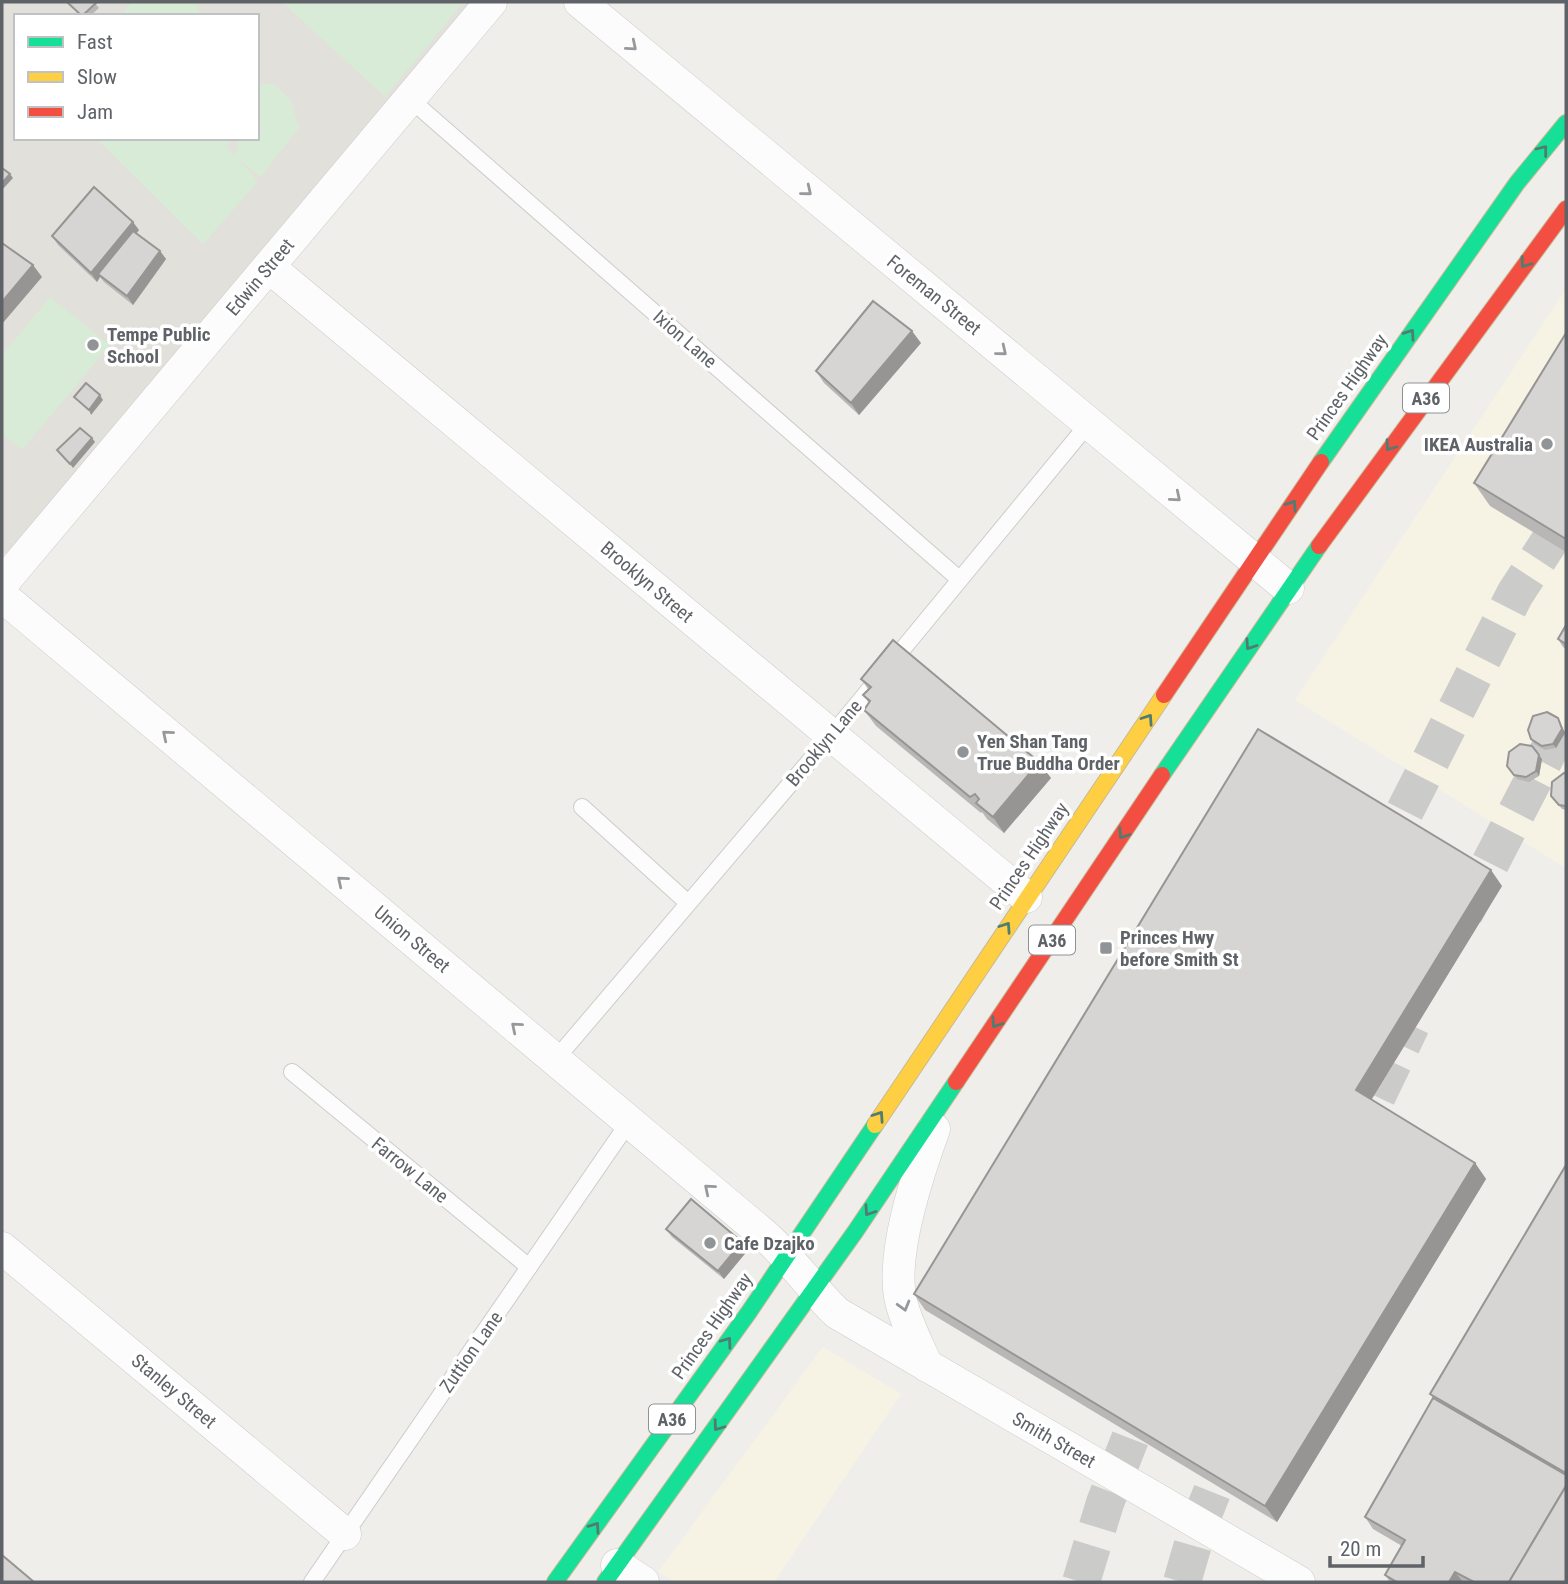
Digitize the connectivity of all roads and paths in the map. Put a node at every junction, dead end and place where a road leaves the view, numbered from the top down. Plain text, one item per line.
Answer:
1 (492, 2) edge
2 (580, 2) edge
3 (410, 99) junction
4 (1566, 123) edge
5 (1566, 209) edge
6 (269, 267) junction
7 (1088, 423) junction
8 (1254, 561) junction
9 (960, 579) junction
10 (2, 584) edge
11 (1288, 588) junction
12 (2, 596) edge
13 (831, 736) junction
14 (582, 807) dead end
15 (1026, 897) junction
16 (688, 903) junction
17 (555, 1060) junction
18 (292, 1072) dead end
19 (946, 1098) junction
20 (629, 1122) junction
21 (2, 1248) edge
22 (787, 1254) junction
23 (529, 1267) junction
24 (814, 1290) junction
25 (927, 1366) junction
26 (345, 1534) junction
27 (622, 1576) edge
28 (312, 1582) edge
29 (555, 1582) edge
30 (1298, 1582) edge

1 - 3 street, Edwin Street
2 -> 7 street, Foreman Street
3 - 6 street, Edwin Street
3 - 9 lane, Ixion Lane
8 -> 4 highway, Princes Highway / A36
5 -> 11 highway, A36
6 - 10 street, Edwin Street
6 - 13 street, Brooklyn Street
7 -> 8 street, Foreman Street
7 - 9 lane, Brooklyn Lane
8 - 11 street, Foreman Street
15 -> 8 highway, Princes Highway / A36
9 - 13 lane, Brooklyn Lane
11 -> 19 highway, A36
17 -> 12 street, Union Street
13 - 15 street, Brooklyn Street
13 - 16 lane, Brooklyn Lane
14 - 16 lane
22 -> 15 highway, Princes Highway / A36
16 - 17 lane, Brooklyn Lane
17 - 20 street, Union Street
18 - 23 lane, Farrow Lane
19 -> 24 highway, A36
19 -> 25 street
22 -> 20 street, Union Street
20 - 23 lane, Zuttion Lane
21 - 26 street, Stanley Street
22 - 24 street, Union Street
29 -> 22 highway, Princes Highway / A36
23 - 26 lane, Zuttion Lane
24 - 25 street, Smith Street
24 -> 27 highway, A36
25 - 30 street, Smith Street
26 - 28 lane, Zuttion Lane

